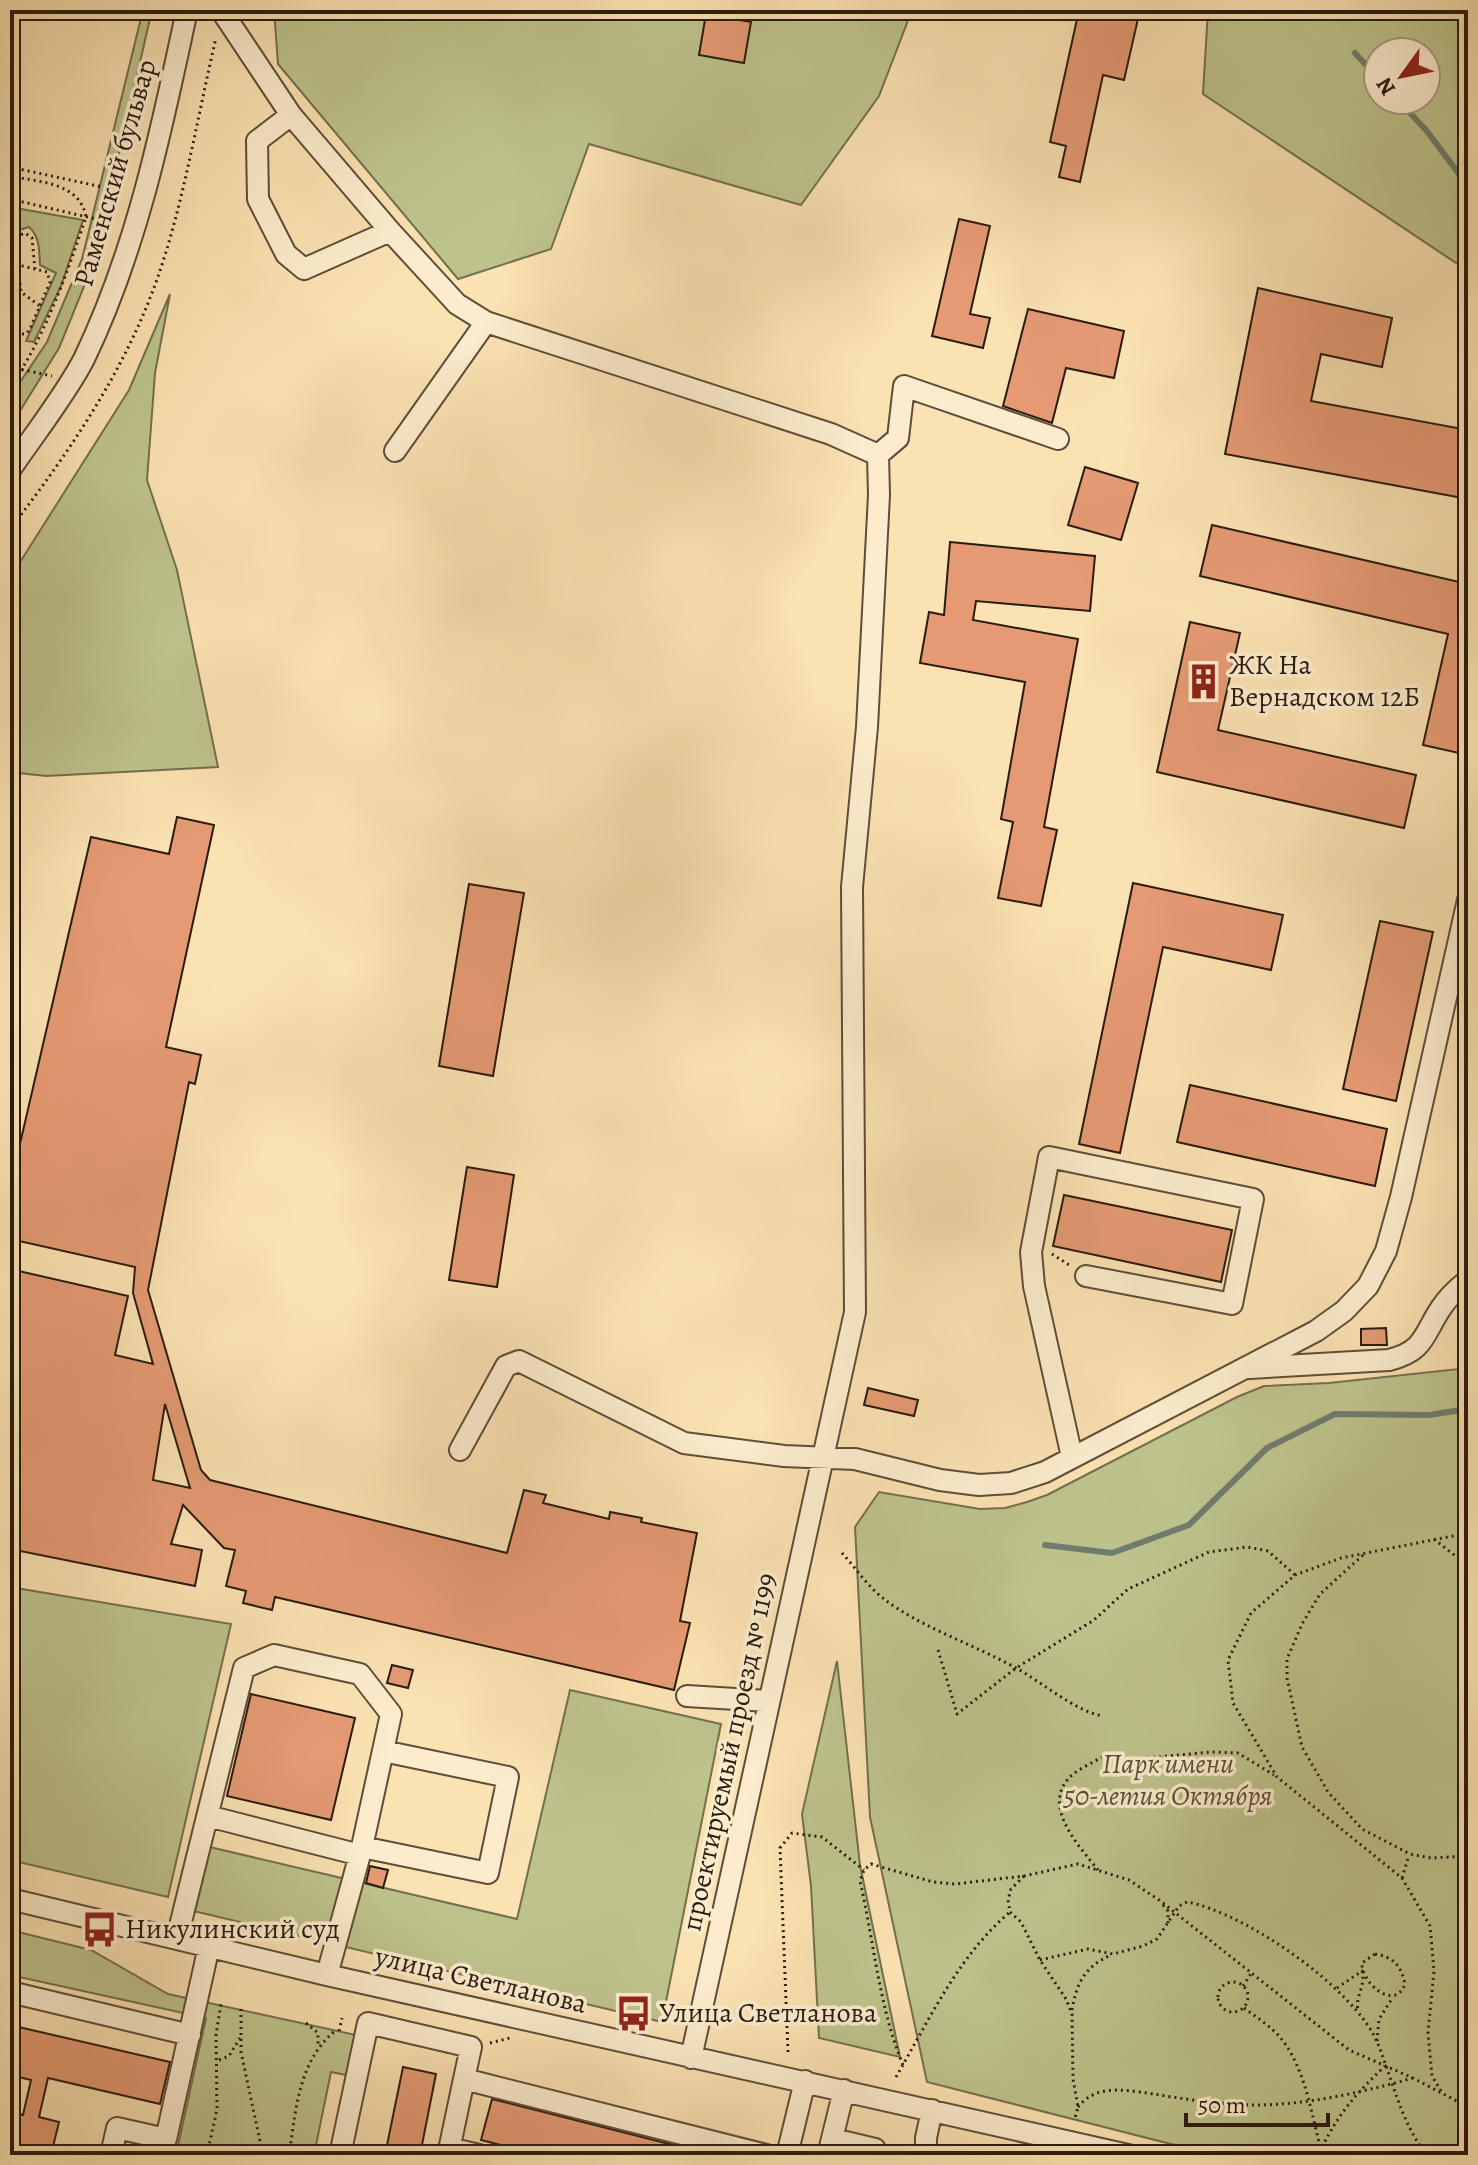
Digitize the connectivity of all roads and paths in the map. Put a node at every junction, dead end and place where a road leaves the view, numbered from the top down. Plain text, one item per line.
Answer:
1 (187, 10) edge
2 (221, 10) edge
3 (291, 115) junction
4 (10, 167) edge
5 (10, 176) edge
6 (121, 191) dead end
7 (10, 199) edge
8 (86, 217) junction
9 (113, 223) dead end
10 (390, 231) junction
11 (10, 239) edge
12 (10, 263) edge
13 (18, 265) junction
14 (35, 270) junction
15 (10, 290) edge
16 (21, 292) junction
17 (40, 306) junction
18 (486, 322) junction
19 (10, 334) edge
20 (10, 367) edge
21 (23, 370) junction
22 (52, 376) dead end
23 (10, 388) edge
24 (1058, 439) dead end
25 (395, 451) dead end
26 (878, 455) junction
27 (10, 470) edge
28 (1468, 900) edge
29 (1051, 1253) dead end
30 (1086, 1276) joint
31 (1468, 1280) edge
32 (1242, 1369) junction
33 (460, 1450) dead end
34 (1072, 1457) junction
35 (822, 1458) junction
36 (1468, 1533) edge
37 (1434, 1539) junction
38 (1366, 1552) junction
39 (842, 1553) dead end
40 (1468, 1566) edge
41 (1295, 1575) junction
42 (938, 1650) dead end
43 (1016, 1668) junction
44 (687, 1696) dead end
45 (769, 1701) junction
46 (1102, 1716) dead end
47 (383, 1751) junction
48 (1104, 1756) dead end
49 (1147, 1758) dead end
50 (1277, 1777) junction
51 (208, 1816) junction
52 (1362, 1829) junction
53 (1357, 1840) junction
54 (361, 1851) junction
55 (1410, 1854) junction
56 (1468, 1856) edge
57 (864, 1870) junction
58 (1098, 1870) junction
59 (1024, 1876) junction
60 (1402, 1878) junction
61 (10, 1899) edge
62 (1159, 1900) junction
63 (1175, 1911) junction
64 (1010, 1912) junction
65 (1168, 1923) junction
66 (177, 1938) junction
67 (209, 1946) junction
68 (1113, 1954) junction
69 (1040, 1960) junction
70 (1362, 1971) junction
71 (1252, 1972) junction
72 (327, 1975) junction
73 (1243, 1986) junction
74 (1337, 1988) junction
75 (10, 1992) edge
76 (1394, 1997) junction
77 (221, 2004) dead end
78 (1244, 2008) junction
79 (241, 2009) dead end
80 (1072, 2014) junction
81 (1360, 2016) junction
82 (342, 2018) dead end
83 (306, 2023) dead end
84 (190, 2035) junction
85 (513, 2037) dead end
86 (240, 2038) junction
87 (1377, 2041) junction
88 (318, 2047) junction
89 (471, 2047) junction
90 (788, 2052) dead end
91 (691, 2058) junction
92 (217, 2060) junction
93 (903, 2065) junction
94 (1385, 2066) junction
95 (896, 2077) dead end
96 (1413, 2078) junction
97 (464, 2079) junction
98 (805, 2081) junction
99 (1391, 2084) junction
100 (844, 2090) junction
101 (1356, 2092) junction
102 (1443, 2094) junction
103 (1308, 2101) junction
104 (1078, 2107) junction
105 (1468, 2107) edge
106 (932, 2110) junction
107 (1075, 2118) dead end
108 (830, 2147) edge
109 (448, 2152) edge
110 (1321, 2152) edge
111 (111, 2155) edge
112 (207, 2155) edge
113 (263, 2155) edge
114 (289, 2155) edge
115 (340, 2155) edge
116 (479, 2155) edge
117 (766, 2155) edge
118 (787, 2155) edge
119 (873, 2155) edge
120 (926, 2155) edge
121 (1128, 2155) edge
122 (1427, 2155) edge

1 - 27 street, Раменский бульвар
2 - 3 street
3 - 10 street
3 - 10 street
4 - 6 path
5 - 8 path
7 - 8 path
8 - 9 path
8 - 21 path
10 - 18 street
11 - 14 path
12 - 13 path
13 - 14 path
13 - 16 path
14 - 17 path
15 - 16 path
16 - 17 path
17 - 19 path
18 - 25 street
18 - 26 street
20 - 21 path
21 - 22 path
21 - 23 path
24 - 26 street
26 - 35 street, проектируемый проезд № 1199
28 - 32 street
29 - 30 path
30 - 34 street
31 - 32 street
32 - 34 street
33 - 35 street
34 - 35 street
35 - 45 street, проектируемый проезд № 1199
36 - 37 path
37 - 38 path
37 - 40 path
38 - 41 path
38 - 52 path
39 - 43 path
41 - 43 path
41 - 50 path
42 - 43 path
43 - 46 path
44 - 45 street
45 - 91 street, проектируемый проезд № 1199
47 - 51 street
47 - 54 street
47 - 54 street
48 - 58 path
49 - 50 path
50 - 53 path
51 - 54 street
51 - 66 street
52 - 53 path
52 - 55 path
53 - 60 path
54 - 72 street
55 - 56 path
55 - 60 path
57 - 59 path
57 - 90 path
57 - 93 path
58 - 59 path
58 - 62 path
59 - 64 path
60 - 102 path
61 - 66 street, улица Светланова
62 - 63 path
62 - 65 path
63 - 65 path
63 - 71 path
63 - 74 path
64 - 69 path
64 - 93 path
65 - 68 path
66 - 67 street, улица Светланова
67 - 72 street, улица Светланова
67 - 84 street
68 - 69 path
68 - 80 path
69 - 80 path
70 - 74 path
70 - 76 path
70 - 76 path
70 - 81 path
71 - 73 path
71 - 94 path
72 - 91 street, улица Светланова
73 - 78 path
73 - 78 path
74 - 81 path
75 - 84 street
76 - 87 path
77 - 92 path
78 - 103 path
79 - 86 path
80 - 104 path
81 - 87 path
82 - 88 path
83 - 88 path
84 - 111 street
85 - 89 path
86 - 92 path
86 - 113 path
87 - 94 path
88 - 114 path
89 - 97 street
89 - 115 street
91 - 98 street, улица Светланова
92 - 112 path
93 - 95 path
94 - 96 path
94 - 99 path
94 - 101 path
96 - 99 path
96 - 102 path
97 - 109 street
97 - 117 street
98 - 100 street, улица Светланова
98 - 118 street
99 - 101 path
99 - 122 path
100 - 106 street, улица Светланова
100 - 108 street
101 - 103 path
101 - 110 path
102 - 105 path
103 - 104 path
103 - 110 path
104 - 107 path
106 - 120 street
106 - 121 street, улица Светланова
108 - 119 street
109 - 116 street

